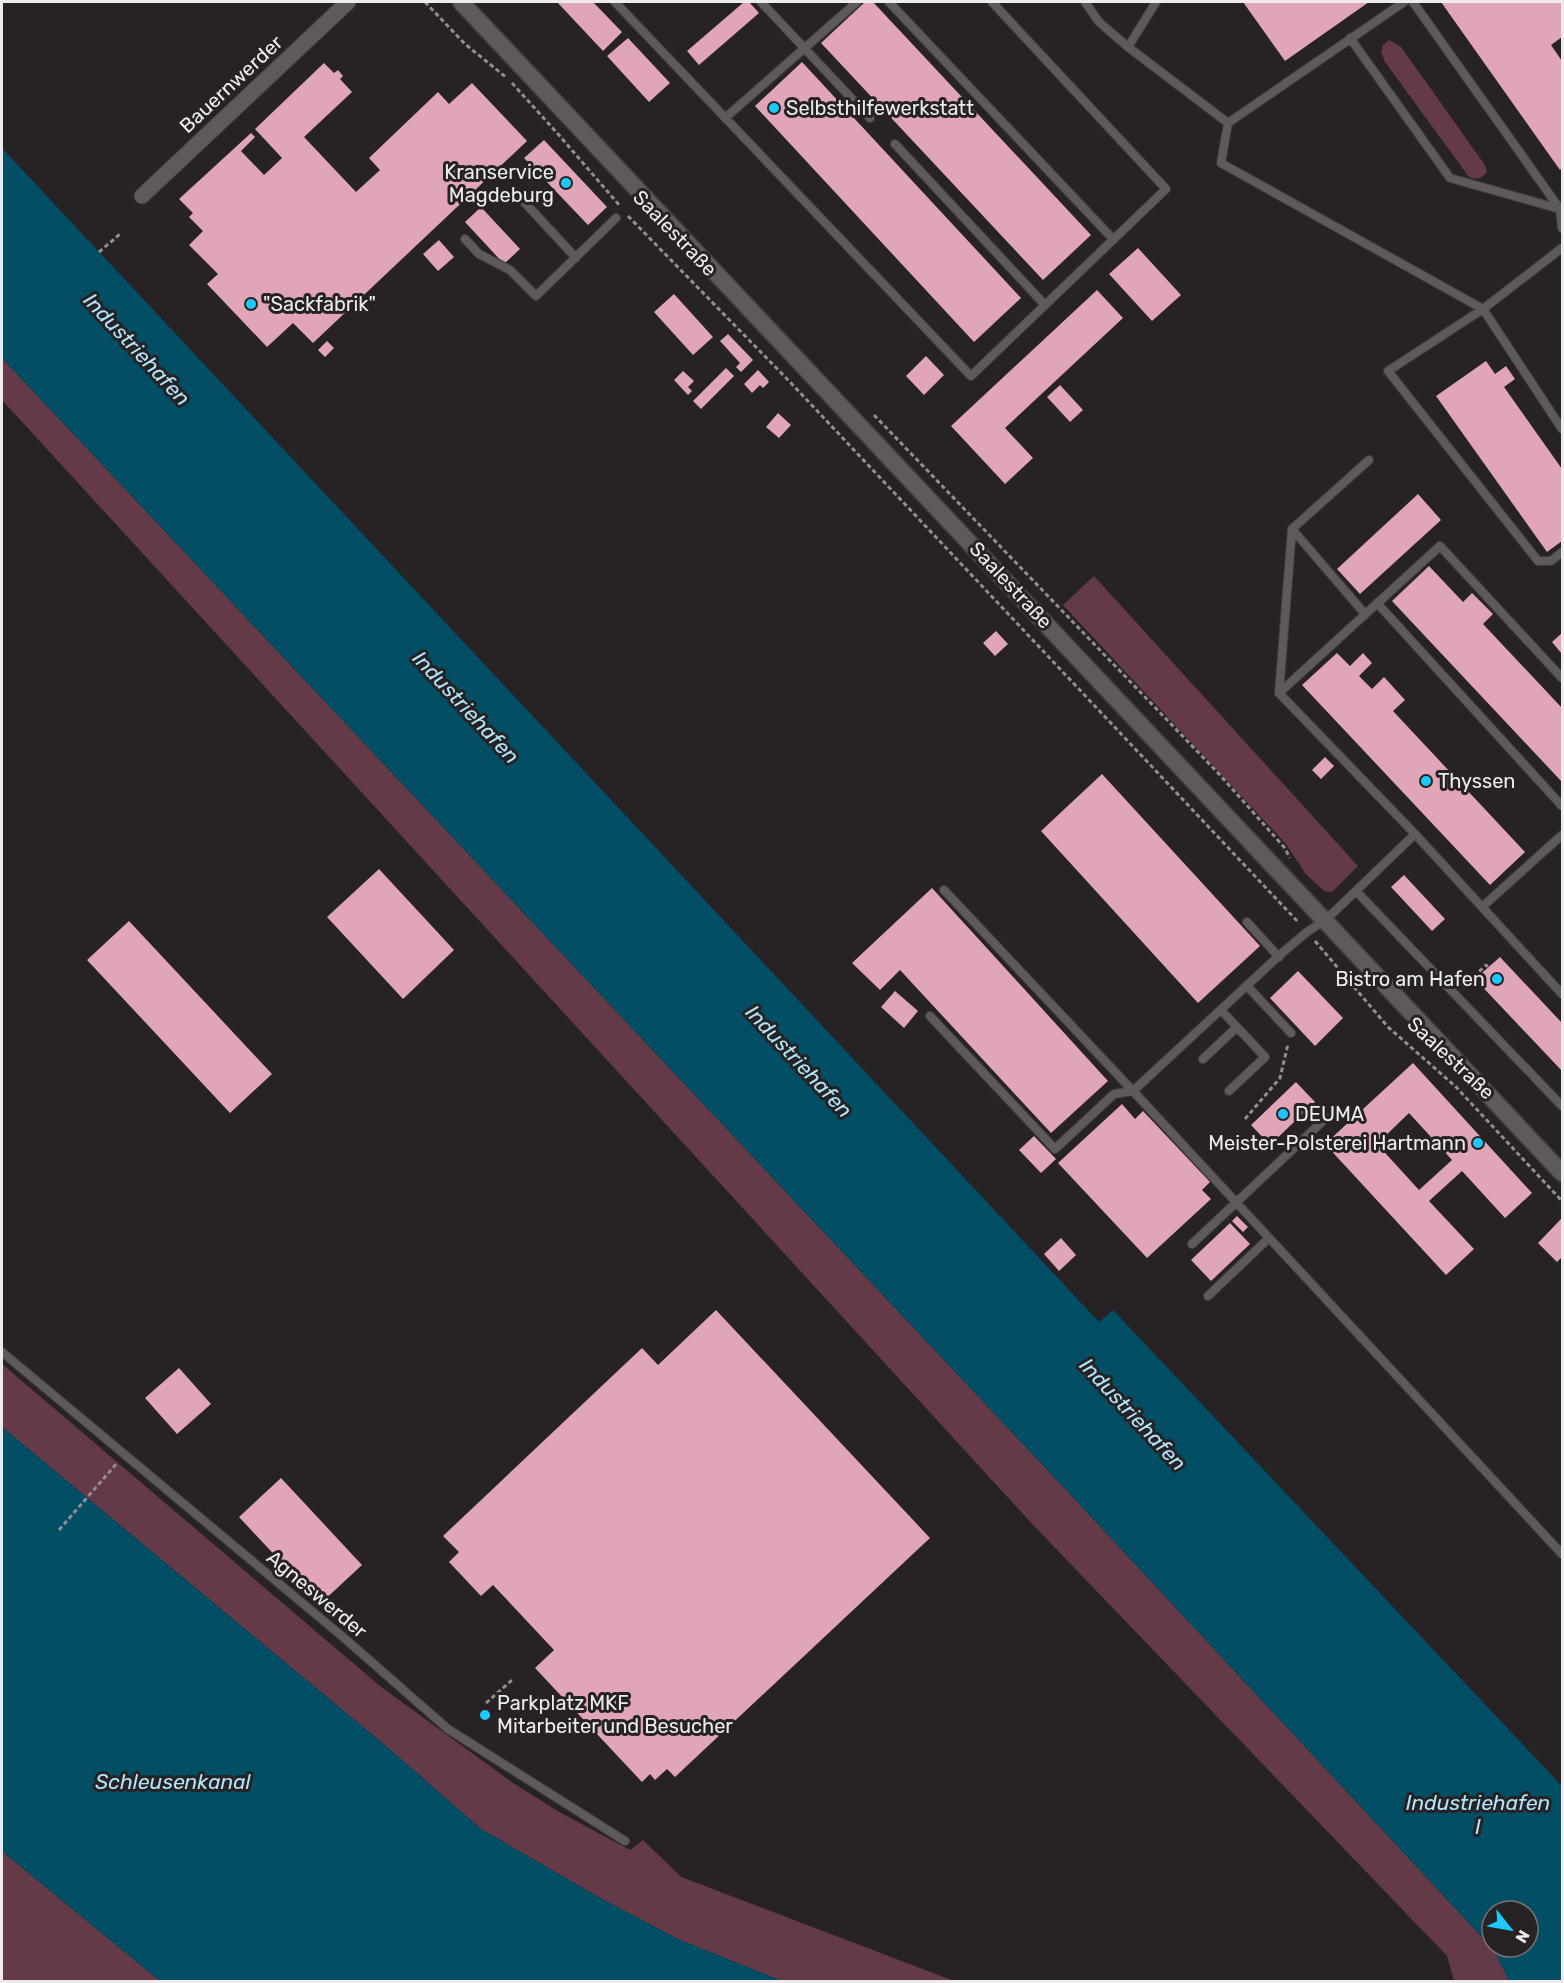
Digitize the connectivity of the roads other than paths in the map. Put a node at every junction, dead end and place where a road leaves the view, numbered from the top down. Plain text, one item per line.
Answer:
1 (348, 2) edge
2 (461, 2) edge
3 (615, 2) edge
4 (760, 2) edge
5 (857, 2) edge
6 (889, 2) edge
7 (992, 2) edge
8 (1084, 2) edge
9 (1156, 2) edge
10 (1404, 2) edge
11 (1413, 2) edge
12 (1350, 38) junction
13 (1128, 47) junction
14 (804, 48) junction
15 (725, 118) junction
16 (870, 118) dead end
17 (1228, 123) junction
18 (895, 144) dead end
19 (515, 192) dead end
20 (142, 196) dead end
21 (1561, 208) edge
22 (616, 218) dead end
23 (1563, 228) edge
24 (465, 239) dead end
25 (1113, 239) junction
26 (1563, 248) edge
27 (576, 258) junction
28 (1045, 305) junction
29 (1483, 309) junction
30 (1563, 429) edge
31 (1369, 460) dead end
32 (1292, 529) junction
33 (1563, 552) edge
34 (1377, 603) junction
35 (1365, 614) junction
36 (1563, 678) edge
37 (1279, 693) junction
38 (1563, 806) edge
39 (1415, 834) junction
40 (1563, 835) edge
41 (944, 890) dead end
42 (1356, 891) junction
43 (1482, 906) junction
44 (1325, 920) junction
45 (1247, 922) dead end
46 (1279, 957) junction
47 (1247, 986) junction
48 (1563, 994) edge
49 (1221, 1010) junction
50 (930, 1016) dead end
51 (1237, 1027) junction
52 (1291, 1033) road end
53 (1203, 1059) dead end
54 (1133, 1091) junction
55 (1229, 1091) dead end
56 (1563, 1106) edge
57 (1326, 1118) dead end
58 (1563, 1173) edge
59 (1237, 1203) junction
60 (1269, 1238) junction
61 (1192, 1244) dead end
62 (1208, 1296) dead end
63 (2, 1352) edge
64 (1563, 1554) edge
65 (625, 1841) dead end

1 - 20 street, Bauernwerder
2 - 44 main road, Saalestraße
3 - 15 lane
4 - 14 lane
5 - 14 lane
6 - 25 lane
7 - 25 lane
8 - 13 lane
9 - 13 lane
10 - 12 lane
11 - 21 lane
12 - 17 lane
12 - 21 lane
13 - 17 lane
14 - 15 lane
14 - 16 lane
15 - 28 lane
17 - 29 lane
18 - 28 lane
19 - 27 lane
21 - 23 lane
22 - 27 lane
24 - 27 lane
25 - 28 lane
26 - 29 lane
29 - 30 lane
29 - 33 lane
31 - 32 lane
32 - 35 lane
32 - 37 lane
34 - 35 lane
34 - 36 lane
34 - 38 lane
35 - 37 lane
37 - 39 lane
39 - 42 lane
39 - 43 lane
40 - 43 lane
41 - 54 lane
42 - 44 lane
42 - 56 lane
43 - 48 lane
44 - 46 lane
44 - 58 main road, Saalestraße
45 - 46 lane
46 - 47 lane
47 - 49 lane
47 - 52 lane
49 - 51 lane
49 - 54 lane
50 - 54 lane
51 - 53 lane
51 - 55 lane
54 - 59 lane
57 - 59 lane
59 - 60 lane
59 - 61 lane
60 - 62 lane
60 - 64 lane
63 - 65 lane, Agneswerder

